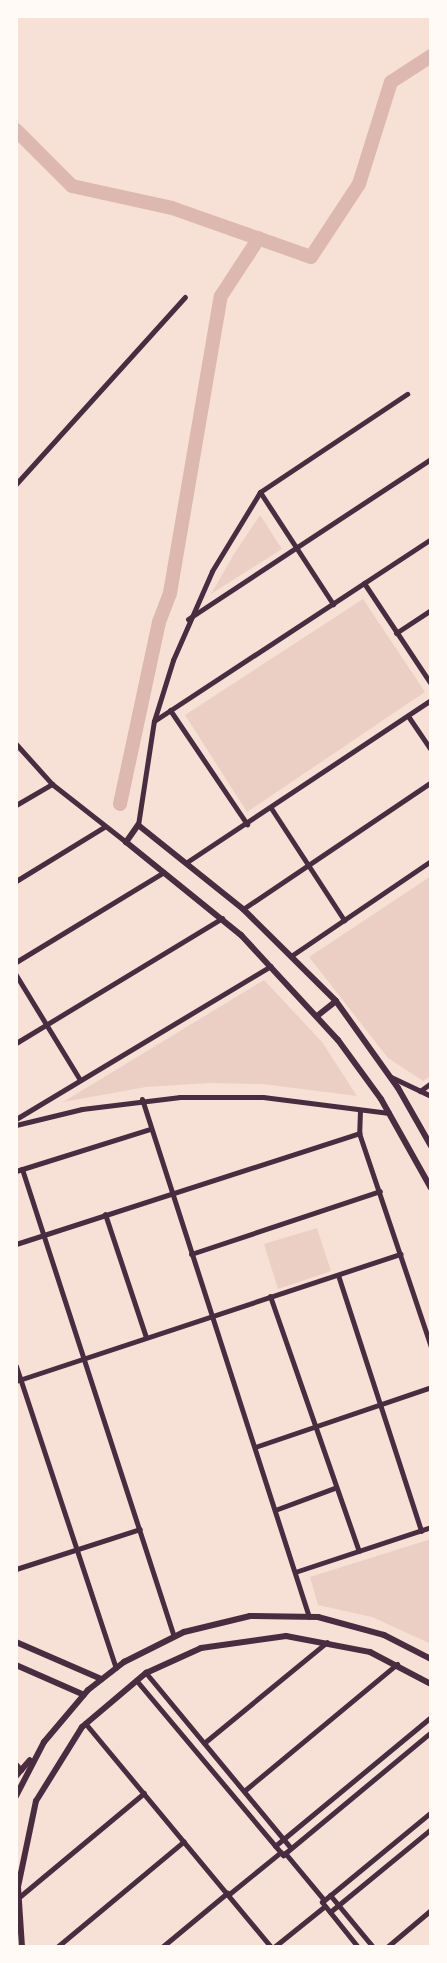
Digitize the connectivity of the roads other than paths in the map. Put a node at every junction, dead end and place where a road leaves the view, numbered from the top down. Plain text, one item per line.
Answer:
1 (185, 297) dead end
2 (407, 394) dead end
3 (431, 459) edge
4 (16, 484) edge
5 (260, 492) junction
6 (431, 539) edge
7 (296, 549) junction
8 (364, 583) junction
9 (333, 604) junction
10 (431, 610) edge
11 (188, 619) junction
12 (396, 633) junction
13 (431, 684) edge
14 (431, 700) edge
15 (170, 710) junction
16 (408, 716) junction
17 (154, 721) junction
18 (16, 744) edge
19 (431, 750) edge
20 (431, 782) edge
21 (52, 784) junction
22 (16, 805) edge
23 (271, 808) junction
24 (246, 824) junction
25 (138, 825) junction
26 (104, 827) junction
27 (126, 842) junction
28 (431, 861) edge
29 (187, 862) junction
30 (309, 865) junction
31 (164, 872) junction
32 (16, 881) edge
33 (244, 909) junction
34 (222, 918) junction
35 (344, 920) junction
36 (291, 956) junction
37 (16, 962) edge
38 (271, 966) junction
39 (16, 975) edge
40 (336, 1001) junction
41 (317, 1016) junction
42 (46, 1025) junction
43 (16, 1043) edge
44 (389, 1076) junction
45 (80, 1080) junction
46 (431, 1083) edge
47 (420, 1091) junction
48 (431, 1096) edge
49 (142, 1099) junction
50 (360, 1110) junction
51 (389, 1113) junction
52 (16, 1119) edge
53 (16, 1125) edge
54 (150, 1129) junction
55 (359, 1133) junction
56 (431, 1146) edge
57 (19, 1170) edge
58 (431, 1188) edge
59 (380, 1191) junction
60 (170, 1193) junction
61 (105, 1214) junction
62 (42, 1235) junction
63 (16, 1244) edge
64 (191, 1254) junction
65 (401, 1254) junction
66 (338, 1275) junction
67 (270, 1296) junction
68 (211, 1316) junction
69 (146, 1337) junction
70 (431, 1347) edge
71 (83, 1358) junction
72 (16, 1366) edge
73 (18, 1381) edge
74 (431, 1387) edge
75 (379, 1403) junction
76 (313, 1424) junction
77 (255, 1447) junction
78 (334, 1488) junction
79 (275, 1510) junction
80 (431, 1528) edge
81 (140, 1529) junction
82 (421, 1531) junction
83 (78, 1549) junction
84 (359, 1550) junction
85 (16, 1569) edge
86 (295, 1572) junction
87 (309, 1616) junction
88 (174, 1636) junction
89 (328, 1641) junction
90 (16, 1642) edge
91 (431, 1659) edge
92 (397, 1664) junction
93 (16, 1665) edge
94 (116, 1668) junction
95 (146, 1673) junction
96 (101, 1679) junction
97 (136, 1680) junction
98 (431, 1684) edge
99 (84, 1695) junction
100 (431, 1717) edge
101 (85, 1724) junction
102 (431, 1732) edge
103 (204, 1743) junction
104 (38, 1752) junction
105 (19, 1767) edge
106 (16, 1776) edge
107 (244, 1792) junction
108 (144, 1793) junction
109 (16, 1796) edge
110 (431, 1812) edge
111 (431, 1829) edge
112 (284, 1839) junction
113 (184, 1841) junction
114 (275, 1846) junction
115 (291, 1848) junction
116 (283, 1852) junction
117 (228, 1894) junction
118 (330, 1895) junction
119 (18, 1898) junction
120 (324, 1903) junction
121 (339, 1905) junction
122 (431, 1910) edge
123 (330, 1912) junction
124 (22, 1947) edge
125 (57, 1947) edge
126 (162, 1947) edge
127 (273, 1947) edge
128 (358, 1947) edge
129 (374, 1947) edge
130 (387, 1947) edge

1 - 4 street
2 - 5 street
3 - 7 street
5 - 7 street
5 - 11 street
6 - 8 street
7 - 9 street
7 - 11 street
8 - 9 street
8 - 12 street
9 - 15 street
10 - 12 street
11 - 17 street
12 - 13 street
14 - 16 street
15 - 17 street
15 - 24 street
16 - 19 street
16 - 23 street
17 - 25 street
18 - 21 street
20 - 30 street
21 - 22 street
21 - 26 street
23 - 24 street
23 - 30 street
24 - 29 street
25 - 27 street
25 - 29 street
26 - 27 street
26 - 32 street
27 - 31 street
28 - 35 street
29 - 33 street
30 - 33 street
30 - 35 street
31 - 34 street
31 - 37 street
33 - 36 street
34 - 38 street
34 - 42 street
35 - 36 street
36 - 40 street
38 - 41 street
38 - 45 street
39 - 42 street
40 - 41 street
40 - 44 street
41 - 51 street
42 - 43 street
42 - 45 street
44 - 47 street
44 - 56 street
45 - 52 street
46 - 47 street
47 - 48 street
49 - 50 street
49 - 53 street
49 - 54 street
50 - 51 street
50 - 55 street
51 - 58 street
54 - 57 street
54 - 60 street
55 - 59 street
55 - 60 street
57 - 62 street
59 - 64 street
59 - 65 street
60 - 61 street
60 - 64 street
61 - 62 street
61 - 69 street
62 - 63 street
62 - 71 street
64 - 68 street
65 - 66 street
65 - 70 street
66 - 67 street
66 - 75 street
67 - 68 street
67 - 76 street
68 - 69 street
68 - 77 street
69 - 71 street
71 - 73 street
71 - 81 street
72 - 73 street
73 - 83 street
74 - 75 street
75 - 76 street
75 - 82 street
76 - 77 street
76 - 78 street
77 - 79 street
78 - 79 street
78 - 84 street
79 - 86 street
80 - 82 street
81 - 83 street
81 - 88 street
82 - 84 street
83 - 85 street
83 - 94 street
84 - 86 street
86 - 87 street
87 - 88 street
87 - 91 street
88 - 94 street
89 - 92 street
89 - 95 street
89 - 103 street
90 - 96 street
92 - 98 street
92 - 107 street
93 - 99 street
94 - 96 street
95 - 97 street
95 - 103 street
96 - 99 street
97 - 101 street
97 - 114 street
99 - 104 street
100 - 112 street
101 - 108 street
101 - 119 street
102 - 115 street
103 - 107 street
104 - 105 street
104 - 109 street
105 - 106 street
107 - 112 street
108 - 113 street
108 - 119 street
110 - 118 street
111 - 121 street
112 - 114 street
112 - 115 street
113 - 117 street
113 - 125 street
114 - 116 street
115 - 116 street
116 - 117 street
116 - 120 street
117 - 126 street
117 - 127 street
118 - 120 street
118 - 121 street
119 - 124 street
120 - 123 street
120 - 127 street
121 - 123 street
121 - 129 street
122 - 130 street
123 - 128 street

